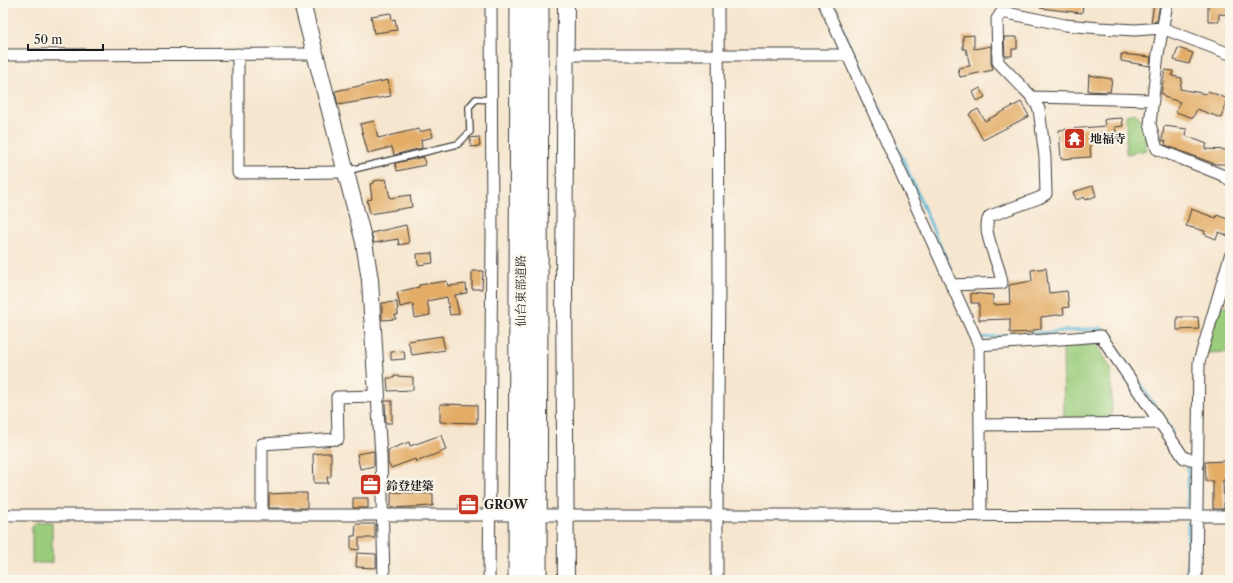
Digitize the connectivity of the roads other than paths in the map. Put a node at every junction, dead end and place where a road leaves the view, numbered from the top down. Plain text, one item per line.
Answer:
1 (302, 3) edge
2 (491, 3) edge
3 (521, 3) edge
4 (538, 3) edge
5 (566, 3) edge
6 (718, 3) edge
7 (824, 3) edge
8 (1167, 3) edge
9 (1162, 28) junction
10 (238, 54) junction
11 (314, 54) junction
12 (1230, 54) edge
13 (565, 55) junction
14 (718, 55) junction
15 (847, 55) junction
16 (3, 56) edge
17 (1032, 96) junction
18 (492, 100) junction
19 (1153, 100) junction
20 (345, 172) junction
21 (1230, 180) edge
22 (1230, 256) edge
23 (951, 285) junction
24 (979, 345) junction
25 (377, 396) junction
26 (1160, 423) junction
27 (980, 425) junction
28 (1197, 460) junction
29 (3, 515) edge
30 (262, 515) junction
31 (490, 515) junction
32 (508, 515) dead end
33 (546, 515) dead end
34 (565, 515) junction
35 (717, 515) junction
36 (383, 516) junction
37 (982, 516) junction
38 (1196, 516) junction
39 (1230, 516) edge
40 (384, 580) edge
41 (489, 580) edge
42 (519, 580) edge
43 (536, 580) edge
44 (566, 580) edge
45 (717, 580) edge
46 (1196, 580) edge

1 - 11 street
2 - 18 street
3 - 42 highway, 仙台東部道路
4 - 43 highway, 仙台東部道路
5 - 13 street
6 - 14 street
7 - 15 street
8 - 9 street
9 - 12 street
9 - 17 street
9 - 19 street
10 - 11 street
10 - 16 street
10 - 20 street
11 - 20 street
13 - 14 street
13 - 34 street
14 - 15 street
14 - 35 street
15 - 23 street
17 - 19 street
17 - 23 street
18 - 20 lane
18 - 31 street
19 - 21 street
20 - 25 street
22 - 28 street
23 - 24 street
24 - 26 street
24 - 27 street
25 - 30 street
25 - 36 street
26 - 27 street
26 - 28 street
27 - 37 street
28 - 38 street
29 - 30 street
30 - 36 street
31 - 32 street
31 - 36 street
31 - 41 street
33 - 34 street
34 - 35 street
34 - 44 street
35 - 37 street
35 - 45 street
36 - 40 street
37 - 38 street
38 - 39 street
38 - 46 street

